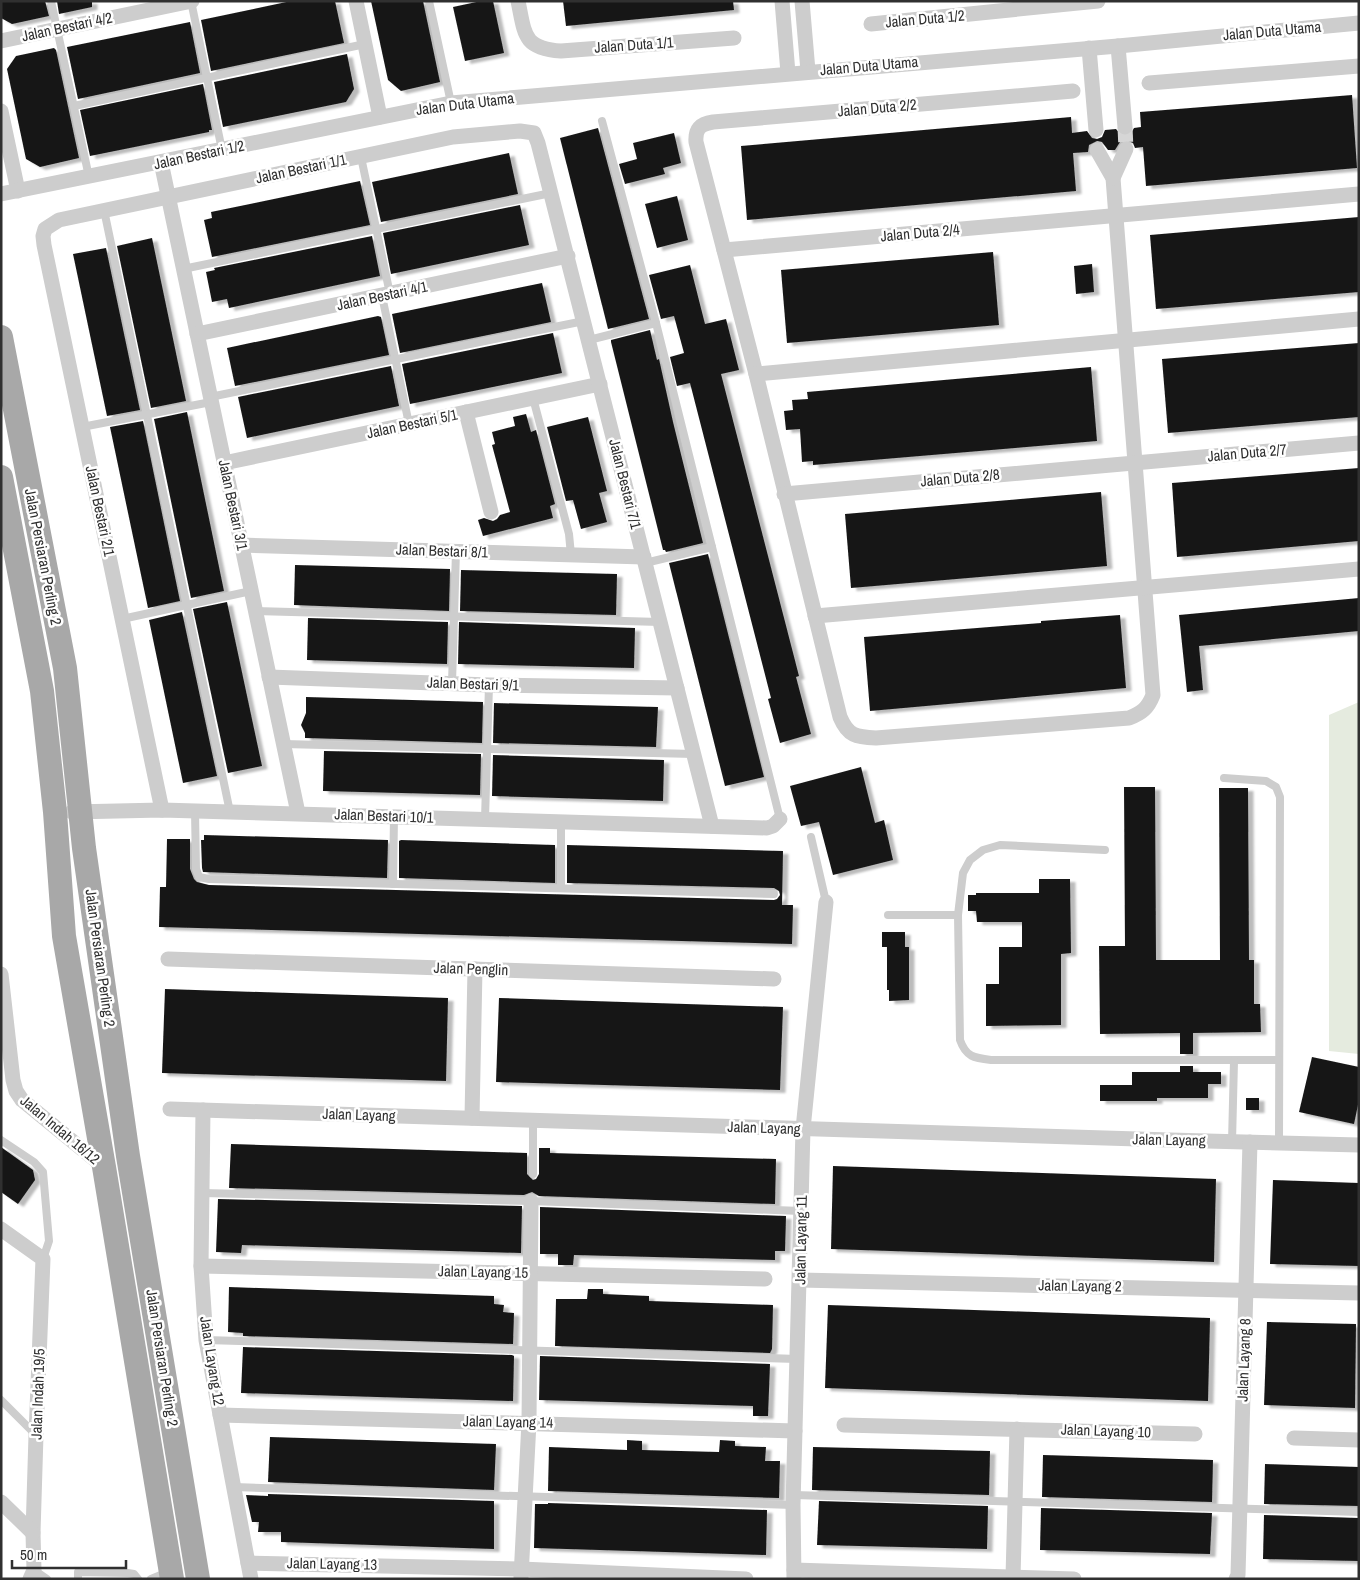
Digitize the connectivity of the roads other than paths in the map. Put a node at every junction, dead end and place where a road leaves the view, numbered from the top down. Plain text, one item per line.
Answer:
1 (51, 1) edge
2 (191, 1) edge
3 (356, 1) edge
4 (429, 1) edge
5 (518, 1) edge
6 (782, 1) edge
7 (802, 1) edge
8 (1098, 1) edge
9 (1359, 23) edge
10 (871, 24) dead end
11 (57, 29) junction
12 (734, 38) dead end
13 (1, 41) edge
14 (365, 44) junction
15 (1118, 46) junction
16 (1089, 48) junction
17 (1359, 66) edge
18 (808, 71) junction
19 (788, 73) junction
20 (207, 78) junction
21 (1149, 83) dead end
22 (1073, 90) dead end
23 (451, 103) junction
24 (74, 106) junction
25 (1, 111) edge
26 (380, 117) junction
27 (602, 121) dead end
28 (1125, 128) tunnel mouth
29 (1096, 130) dead end
30 (538, 143) joint
31 (1126, 149) tunnel mouth
32 (222, 150) junction
33 (1098, 150) dead end
34 (361, 157) junction
35 (161, 162) junction
36 (89, 177) junction
37 (1113, 178) junction
38 (18, 191) junction
39 (551, 193) junction
40 (1, 194) edge
41 (1359, 194) edge
42 (168, 197) junction
43 (104, 210) junction
44 (1116, 215) junction
45 (59, 220) joint
46 (376, 229) junction
47 (724, 250) junction
48 (568, 256) junction
49 (183, 268) junction
50 (386, 295) junction
51 (1359, 319) edge
52 (584, 321) junction
53 (656, 323) junction
54 (197, 334) junction
55 (1, 337) edge
56 (589, 340) junction
57 (1126, 341) junction
58 (395, 359) junction
59 (756, 374) junction
60 (600, 384) junction
61 (533, 398) junction
62 (211, 400) junction
63 (466, 412) junction
64 (148, 415) junction
65 (409, 424) junction
66 (82, 428) junction
67 (1359, 444) edge
68 (224, 463) junction
69 (1135, 463) junction
70 (1, 477) edge
71 (784, 494) junction
72 (491, 512) dead end
73 (241, 545) junction
74 (712, 547) junction
75 (456, 552) junction
76 (571, 555) junction
77 (644, 560) junction
78 (1359, 568) edge
79 (1145, 588) junction
80 (251, 591) junction
81 (186, 605) junction
82 (255, 611) junction
83 (454, 615) junction
84 (814, 616) junction
85 (122, 619) junction
86 (660, 622) junction
87 (269, 677) junction
88 (452, 684) junction
89 (489, 685) junction
90 (677, 688) junction
91 (283, 744) junction
92 (486, 749) junction
93 (694, 754) junction
94 (1224, 778) dead end
95 (162, 810) junction
96 (195, 811) junction
97 (55, 812) junction
98 (81, 812) junction
99 (230, 812) junction
100 (298, 814) junction
101 (394, 816) junction
102 (485, 819) junction
103 (780, 819) joint
104 (561, 822) junction
105 (712, 826) junction
106 (811, 837) dead end
107 (1104, 850) dead end
108 (393, 884) junction
109 (561, 888) junction
110 (774, 894) dead end
111 (826, 902) joint
112 (888, 915) dead end
113 (958, 915) junction
114 (168, 959) dead end
115 (475, 969) junction
116 (1, 974) edge
117 (774, 979) dead end
118 (1279, 1060) junction
119 (1234, 1061) junction
120 (7, 1063) edge
121 (170, 1109) dead end
122 (203, 1110) junction
123 (472, 1118) junction
124 (533, 1121) junction
125 (803, 1129) junction
126 (1, 1140) edge
127 (1232, 1142) junction
128 (1250, 1142) junction
129 (1279, 1143) junction
130 (1359, 1145) edge
131 (104, 1167) junction
132 (533, 1174) dead end
133 (202, 1193) junction
134 (531, 1201) junction
135 (801, 1210) junction
136 (1, 1229) edge
137 (43, 1259) junction
138 (201, 1266) junction
139 (530, 1273) junction
140 (765, 1279) dead end
141 (800, 1280) junction
142 (1246, 1290) junction
143 (1359, 1294) edge
144 (206, 1340) junction
145 (529, 1350) junction
146 (797, 1359) junction
147 (1, 1400) edge
148 (220, 1415) junction
149 (529, 1422) junction
150 (844, 1426) dead end
151 (1018, 1429) junction
152 (795, 1431) junction
153 (1195, 1434) dead end
154 (36, 1435) junction
155 (1294, 1438) dead end
156 (1359, 1440) edge
157 (234, 1487) junction
158 (524, 1497) junction
159 (793, 1500) junction
160 (1015, 1501) junction
161 (1, 1502) edge
162 (1240, 1508) junction
163 (1359, 1512) edge
164 (33, 1533) junction
165 (248, 1562) junction
166 (32, 1574) edge
167 (521, 1574) edge
168 (794, 1574) edge
169 (164, 1576) edge
170 (1013, 1577) junction
171 (47, 1579) edge
172 (78, 1579) edge
173 (138, 1579) edge
174 (198, 1579) edge
175 (250, 1579) edge
176 (746, 1579) edge
177 (1074, 1579) edge
178 (1236, 1579) edge

1 - 11 lane
2 - 11 street, Jalan Bestari 4/2
2 - 20 lane
3 - 14 street
4 - 23 lane
5 - 12 street, Jalan Duta 1/1
6 - 19 street
7 - 18 street
8 - 10 street, Jalan Duta 1/2
9 - 15 street, Jalan Duta Utama
11 - 13 street, Jalan Bestari 4/2
11 - 24 lane
14 - 20 lane
14 - 26 street
15 - 16 street, Jalan Duta Utama
15 - 28 street
16 - 18 street, Jalan Duta Utama
16 - 29 street
17 - 21 street
18 - 19 street, Jalan Duta Utama
19 - 23 street, Jalan Duta Utama
20 - 24 lane
20 - 32 lane
22 - 47 street, Jalan Duta 2/2
23 - 26 street, Jalan Duta Utama
24 - 36 lane
25 - 38 street
26 - 32 street, Jalan Bestari 1/2
27 - 53 lane
30 - 34 street, Jalan Bestari 1/1
30 - 39 street, Jalan Bestari 7/1
31 - 37 street
32 - 35 street, Jalan Bestari 1/2
33 - 37 street
34 - 42 street, Jalan Bestari 1/1
34 - 46 lane
35 - 36 street, Jalan Bestari 1/2
35 - 42 street, Jalan Bestari 3/1
36 - 38 street, Jalan Bestari 1/2
37 - 44 street
38 - 40 street
39 - 46 lane
39 - 48 street, Jalan Bestari 7/1
41 - 44 street, Jalan Duta 2/4
42 - 43 street, Jalan Bestari 1/1
42 - 49 street, Jalan Bestari 3/1
43 - 45 street, Jalan Bestari 1/1
43 - 64 lane
44 - 47 street, Jalan Duta 2/4
44 - 57 street
45 - 66 street, Jalan Bestari 2/1
46 - 49 lane
46 - 50 lane
47 - 59 street
48 - 50 street, Jalan Bestari 4/1
48 - 52 street, Jalan Bestari 7/1
49 - 54 street, Jalan Bestari 3/1
50 - 54 street, Jalan Bestari 4/1
50 - 58 lane
51 - 57 street
52 - 56 street, Jalan Bestari 7/1
52 - 58 lane
53 - 56 lane
53 - 74 lane
54 - 62 street, Jalan Bestari 3/1
55 - 98 main road, Jalan Persiaran Perling 2
56 - 60 street, Jalan Bestari 7/1
57 - 59 street
57 - 69 street
58 - 62 lane
58 - 65 lane
59 - 71 street
60 - 61 street, Jalan Bestari 5/1
60 - 77 street, Jalan Bestari 7/1
61 - 63 street, Jalan Bestari 5/1
61 - 76 lane
62 - 64 lane
62 - 68 street, Jalan Bestari 3/1
63 - 65 street, Jalan Bestari 5/1
63 - 72 street
64 - 66 lane
64 - 81 lane
65 - 68 street, Jalan Bestari 5/1
66 - 85 street, Jalan Bestari 2/1
67 - 69 street, Jalan Duta 2/7
68 - 73 street, Jalan Bestari 3/1
69 - 71 street, Jalan Duta 2/8
69 - 79 street
70 - 97 main road, Jalan Persiaran Perling 2
71 - 84 street
73 - 75 street, Jalan Bestari 8/1
73 - 80 street, Jalan Bestari 3/1
74 - 77 lane
74 - 103 lane
75 - 76 street, Jalan Bestari 8/1
75 - 83 lane
76 - 77 street, Jalan Bestari 8/1
77 - 86 street, Jalan Bestari 7/1
78 - 79 street
79 - 84 street
79 - 84 street
80 - 81 lane
80 - 82 street, Jalan Bestari 3/1
81 - 85 lane
81 - 99 lane
82 - 83 lane
82 - 87 street, Jalan Bestari 3/1
83 - 86 lane
83 - 88 lane
85 - 95 street, Jalan Bestari 2/1
86 - 90 street, Jalan Bestari 7/1
87 - 88 street, Jalan Bestari 9/1
87 - 91 street, Jalan Bestari 3/1
88 - 89 street, Jalan Bestari 9/1
89 - 90 street, Jalan Bestari 9/1
89 - 92 lane
90 - 93 street, Jalan Bestari 7/1
91 - 92 lane
91 - 100 street, Jalan Bestari 3/1
92 - 93 lane
92 - 102 lane
93 - 105 street, Jalan Bestari 7/1
94 - 118 lane
95 - 96 street, Jalan Bestari 10/1
95 - 98 street, Jalan Bestari 10/1
96 - 99 street, Jalan Bestari 10/1
96 - 108 lane
97 - 98 street, Jalan Bestari 10/1
97 - 131 main road, Jalan Persiaran Perling 2
98 - 174 main road, Jalan Persiaran Perling 2
99 - 100 street, Jalan Bestari 10/1
100 - 101 street, Jalan Bestari 10/1
101 - 102 street, Jalan Bestari 10/1
101 - 108 lane
102 - 104 street, Jalan Bestari 10/1
103 - 105 street, Jalan Bestari 10/1
104 - 105 street, Jalan Bestari 10/1
104 - 109 lane
106 - 111 lane
107 - 113 lane
108 - 109 lane
109 - 110 lane
111 - 125 street, Jalan Layang 11
112 - 113 lane
113 - 119 lane
114 - 115 street, Jalan Penglin
115 - 117 street, Jalan Penglin
115 - 123 street
116 - 120 street, Jalan Indah 16/12
118 - 119 lane
118 - 129 lane
119 - 127 lane
120 - 131 street, Jalan Indah 16/12
121 - 122 street, Jalan Layang
122 - 123 street, Jalan Layang
122 - 133 street, Jalan Layang 12
123 - 124 street, Jalan Layang
124 - 125 street, Jalan Layang
124 - 132 lane
125 - 127 street, Jalan Layang
125 - 135 street, Jalan Layang 11
126 - 137 lane
127 - 128 street, Jalan Layang
128 - 129 street, Jalan Layang
128 - 142 street, Jalan Layang 8
129 - 130 street, Jalan Layang
131 - 169 main road, Jalan Persiaran Perling 2
133 - 134 lane
133 - 138 street, Jalan Layang 12
134 - 135 lane
134 - 139 street
135 - 141 street, Jalan Layang 11
136 - 137 street
137 - 154 street, Jalan Indah 19/5
138 - 139 street, Jalan Layang 15
138 - 144 street, Jalan Layang 12
139 - 140 street, Jalan Layang 15
139 - 145 street
141 - 142 street, Jalan Layang 2
141 - 146 street, Jalan Layang 11
142 - 143 street, Jalan Layang 2
142 - 162 street, Jalan Layang 8
144 - 145 lane
144 - 148 street, Jalan Layang 12
145 - 146 lane
145 - 149 street
146 - 152 street, Jalan Layang 11
147 - 154 lane
148 - 149 street, Jalan Layang 14
148 - 157 street, Jalan Layang 12
149 - 152 street, Jalan Layang 14
149 - 158 street
150 - 151 street, Jalan Layang 10
151 - 153 street, Jalan Layang 10
151 - 160 street
152 - 159 street, Jalan Layang 11
154 - 164 street, Jalan Indah 19/5
155 - 156 street
157 - 158 lane
157 - 165 street, Jalan Layang 12
158 - 159 lane
158 - 167 street
159 - 160 lane
159 - 168 street, Jalan Layang 11
160 - 162 lane
160 - 170 street
161 - 164 street
162 - 163 lane
162 - 178 street, Jalan Layang 8
164 - 166 street, Jalan Indah 19/5
165 - 167 street, Jalan Layang 13
165 - 175 street, Jalan Layang 12
166 - 171 lane
167 - 176 street, Jalan Layang 13
168 - 170 street
170 - 177 street
172 - 173 lane

